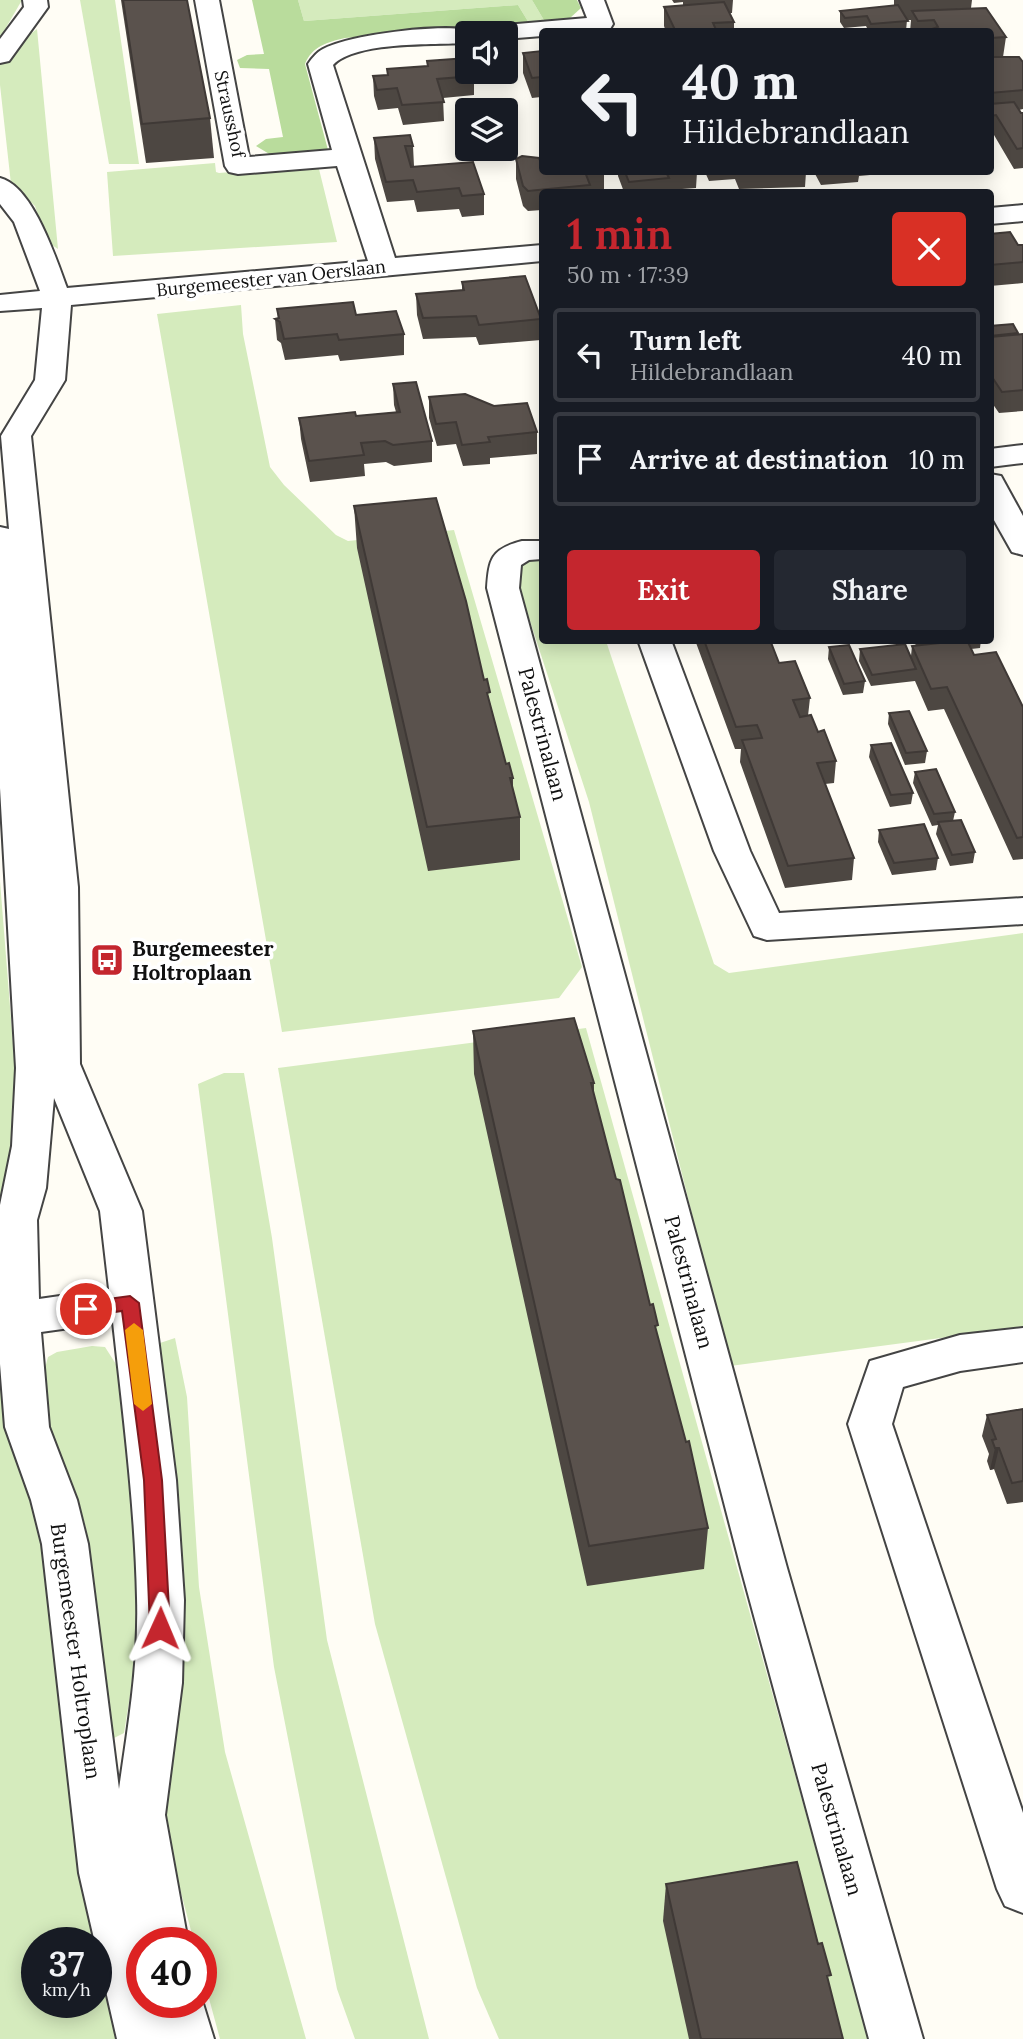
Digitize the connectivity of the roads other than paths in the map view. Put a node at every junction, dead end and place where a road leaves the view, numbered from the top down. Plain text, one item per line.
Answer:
1 (36, 0) edge
2 (206, 0) edge
3 (592, 0) edge
4 (607, 28) edge
5 (539, 31) edge
6 (518, 32) edge
7 (455, 37) edge
8 (0, 55) edge
9 (347, 157) junction
10 (0, 186) edge
11 (1023, 213) edge
12 (994, 216) edge
13 (539, 253) edge
14 (384, 266) junction
15 (57, 298) junction
16 (0, 303) edge
17 (1023, 454) edge
18 (994, 458) edge
19 (994, 491) edge
20 (0, 511) edge
21 (1023, 545) edge
22 (539, 550) edge
23 (655, 644) edge
24 (1023, 911) edge
25 (130, 1303) junction
26 (9, 1320) edge
27 (1023, 1345) edge
28 (1023, 1889) edge
29 (159, 1927) edge
30 (181, 2018) edge
31 (144, 2039) edge
32 (187, 2039) edge
33 (896, 2039) edge

1 - 8 street
2 - 9 street, Strausshof
3 - 4 street
5 - 6 street
7 - 9 street
9 - 14 street
10 - 15 street
11 - 12 street
13 - 14 street, Burgemeester van Oerslaan
14 - 15 street, Burgemeester van Oerslaan
15 - 16 street, Burgemeester van Oerslaan
15 - 25 street
17 - 18 street
19 - 21 street
20 - 26 street, Burgemeester Holtroplaan
22 - 33 street, Palestrinalaan
23 - 24 street
25 - 26 street
25 - 29 street
26 - 31 street, Burgemeester Holtroplaan
27 - 28 street
30 - 32 street

